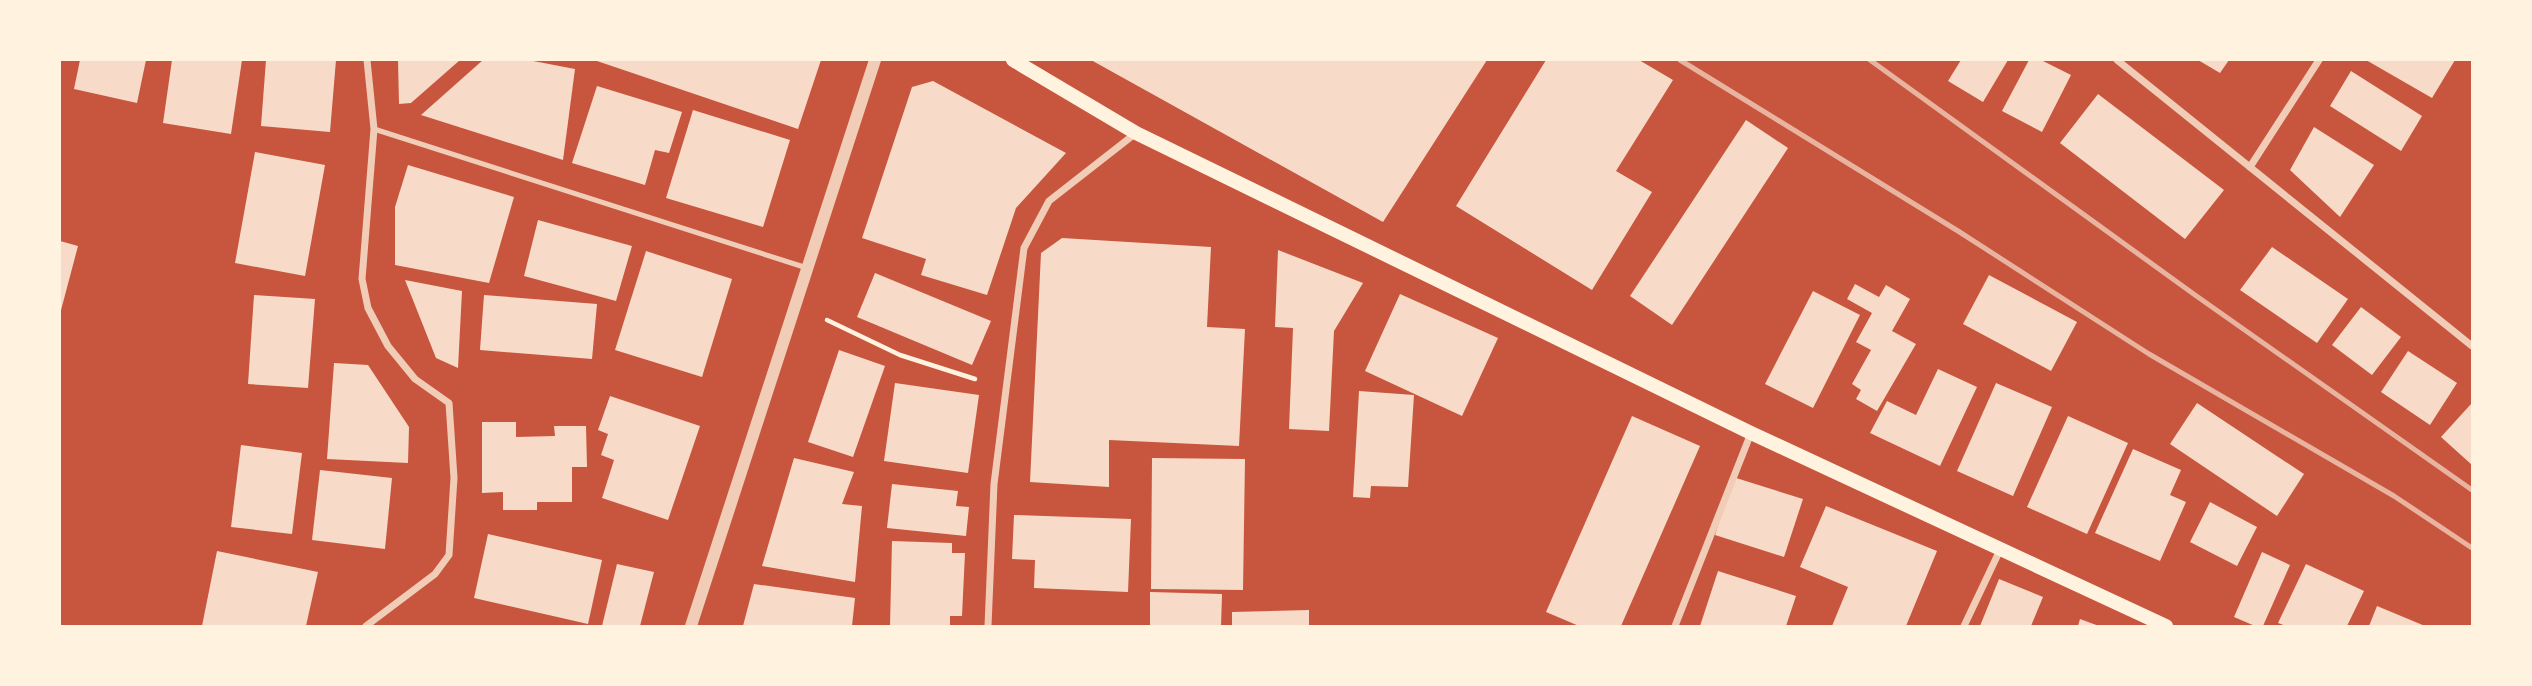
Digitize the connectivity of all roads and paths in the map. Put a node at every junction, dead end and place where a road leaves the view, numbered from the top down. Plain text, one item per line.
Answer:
1 (367, 60) edge
2 (875, 60) edge
3 (1013, 60) edge
4 (2117, 60) edge
5 (2319, 60) edge
6 (374, 129) junction
7 (1136, 133) junction
8 (2250, 167) junction
9 (807, 268) junction
10 (795, 305) junction
11 (2473, 346) edge
12 (1006, 390) junction
13 (1751, 433) junction
14 (2000, 551) junction
15 (366, 626) edge
16 (691, 626) edge
17 (988, 626) edge
18 (1675, 626) edge
19 (1964, 626) edge
20 (2166, 626) edge

1 - 6 street
2 - 9 street
3 - 7 main road
4 - 8 street
5 - 8 street
6 - 9 lane
6 - 15 street
7 - 12 street
7 - 13 main road
8 - 11 street
9 - 10 street
10 - 12 path
10 - 16 street
12 - 17 street
13 - 14 main road
13 - 18 street
14 - 19 street
14 - 20 main road

